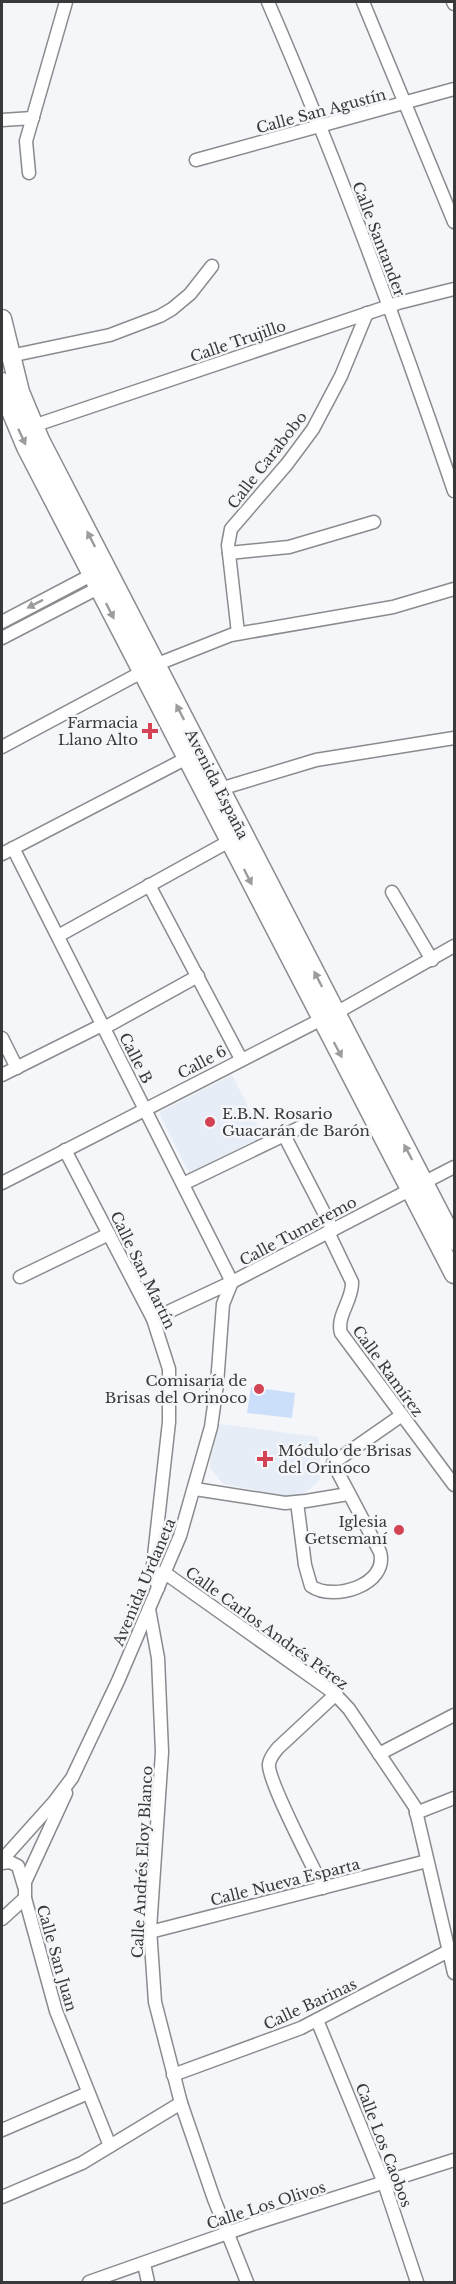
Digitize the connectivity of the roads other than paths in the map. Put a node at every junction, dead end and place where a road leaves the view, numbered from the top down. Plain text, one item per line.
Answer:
1 (66, 2) edge
2 (268, 2) edge
3 (363, 2) edge
4 (454, 90) edge
5 (405, 103) junction
6 (33, 118) junction
7 (2, 120) edge
8 (320, 127) junction
9 (196, 160) dead end
10 (29, 173) dead end
11 (454, 222) edge
12 (212, 266) dead end
13 (454, 289) edge
14 (388, 306) junction
15 (367, 313) junction
16 (2, 319) edge
17 (10, 356) junction
18 (2, 382) edge
19 (33, 426) junction
20 (454, 490) edge
21 (374, 522) dead end
22 (229, 554) junction
23 (102, 578) junction
24 (454, 589) edge
25 (2, 622) edge
26 (238, 633) junction
27 (2, 638) edge
28 (149, 669) junction
29 (454, 738) edge
30 (2, 747) edge
31 (186, 758) junction
32 (220, 789) junction
33 (236, 837) junction
34 (7, 851) edge
35 (149, 885) junction
36 (392, 892) dead end
37 (58, 936) junction
38 (454, 946) edge
39 (432, 960) junction
40 (198, 976) junction
41 (329, 1016) junction
42 (103, 1027) junction
43 (2, 1038) edge
44 (241, 1059) junction
45 (17, 1068) junction
46 (2, 1076) edge
47 (145, 1109) junction
48 (303, 1126) dead end
49 (284, 1135) junction
50 (65, 1150) junction
51 (454, 1167) edge
52 (2, 1183) edge
53 (183, 1184) junction
54 (417, 1186) junction
55 (331, 1231) junction
56 (109, 1234) junction
57 (454, 1241) edge
58 (454, 1274) edge
59 (20, 1277) dead end
60 (232, 1282) junction
61 (153, 1319) junction
62 (402, 1415) junction
63 (454, 1485) edge
64 (195, 1490) junction
65 (348, 1494) junction
66 (297, 1502) junction
67 (165, 1573) junction
68 (158, 1588) junction
69 (149, 1609) junction
70 (336, 1694) junction
71 (454, 1715) edge
72 (379, 1754) junction
73 (72, 1778) junction
74 (454, 1798) edge
75 (416, 1813) junction
76 (427, 1861) junction
77 (2, 1862) edge
78 (323, 1888) junction
79 (24, 1892) junction
80 (2, 1919) edge
81 (150, 1932) junction
82 (452, 1950) edge
83 (454, 1973) edge
84 (317, 2020) junction
85 (172, 2075) junction
86 (88, 2093) junction
87 (181, 2103) junction
88 (2, 2130) edge
89 (110, 2146) junction
90 (454, 2160) edge
91 (384, 2183) junction
92 (2, 2197) edge
93 (227, 2233) junction
94 (144, 2264) junction
95 (89, 2283) edge
96 (148, 2283) edge
97 (247, 2283) edge
98 (417, 2283) edge

1 - 6 street
2 - 8 street, Calle Santander
3 - 5 street
4 - 5 street, Calle San Agustín
5 - 8 street, Calle San Agustín
5 - 11 street
6 - 7 street
6 - 10 street
8 - 9 street, Calle San Agustín
8 - 14 street, Calle Santander
12 - 17 street
13 - 14 street, Calle Trujillo
14 - 15 street, Calle Trujillo
14 - 20 street, Calle Santander
15 - 19 street, Calle Trujillo
15 - 22 street, Calle Carabobo
16 - 17 main road, Avenida España
17 - 19 main road, Avenida España
18 -> 23 main road, Avenida España
23 -> 19 main road, Avenida España
21 - 22 street
22 - 26 street, Calle Carabobo
23 -> 25 street
23 - 27 street
23 - 28 main road, Avenida España
24 - 26 street
26 - 28 street
28 - 30 street
28 - 31 main road, Avenida España
32 -> 28 main road, Avenida España
29 - 32 street
31 - 33 main road, Avenida España
31 - 34 street
32 - 33 main road, Avenida España
33 - 35 street
33 - 41 main road, Avenida España
34 - 37 street, Calle B
35 - 37 street
35 - 40 street
36 - 39 street
37 - 42 street, Calle B
38 - 39 street, Calle 6
39 - 41 street, Calle 6
40 - 42 street
40 - 44 street
41 - 44 street, Calle 6
41 - 54 main road, Avenida España
42 - 45 street
42 - 47 street, Calle B
43 - 45 street
44 - 47 street, Calle 6
45 - 46 street
47 - 50 street, Calle 6
47 - 53 street, Calle B
48 - 49 street
49 - 53 street
49 - 55 street, Calle Ramírez
50 - 52 street, Calle 6
50 - 56 street, Calle San Martín
51 - 54 street, Calle Tumeremo
53 - 60 street, Calle B
54 - 55 street, Calle Tumeremo
54 - 57 main road, Avenida España
54 - 58 main road, Avenida España
55 - 60 street, Calle Tumeremo
55 - 62 street, Calle Ramírez
56 - 59 street
56 - 61 street, Calle San Martín
60 - 61 street, Calle Tumeremo
60 - 64 street, Avenida Urdaneta
61 - 68 street, Calle San Martín
62 - 63 street, Calle Ramírez
62 - 65 street
64 - 66 street
64 - 67 street, Avenida Urdaneta
65 - 66 street
65 - 66 street
67 - 68 street, Avenida Urdaneta
67 - 70 street, Calle Carlos Andrés Pérez
68 - 69 street, Avenida Urdaneta
69 - 73 street, Avenida Urdaneta
69 - 81 street, Calle Andrés Eloy Blanco
70 - 72 street, Calle Carlos Andrés Pérez
70 - 78 street
71 - 72 street
72 - 75 street, Calle Carlos Andrés Pérez
73 - 77 street, Avenida Urdaneta
73 - 79 street
74 - 75 street
75 - 76 street, Calle Carlos Andrés Pérez
76 - 78 street, Calle Nueva Esparta
76 - 82 street, Calle Carlos Andrés Pérez
77 - 79 street, Calle San Juan
78 - 81 street, Calle Nueva Esparta
79 - 80 street
79 - 86 street, Calle San Juan
81 - 85 street, Calle Andrés Eloy Blanco
82 - 83 street, Calle Carlos Andrés Pérez
82 - 84 street, Calle Barinas
84 - 85 street, Calle Barinas
84 - 91 street, Calle Los Caobos
85 - 87 street, Calle Andrés Eloy Blanco
86 - 88 street
86 - 89 street, Calle San Juan
87 - 89 street
87 - 93 street, Calle Andrés Eloy Blanco
89 - 92 street
90 - 91 street, Calle Los Olivos
91 - 93 street, Calle Los Olivos
91 - 98 street, Calle Los Caobos
93 - 94 street, Calle Los Olivos
93 - 97 street, Calle Andrés Eloy Blanco
94 - 95 street, Calle Los Olivos
94 - 96 street

